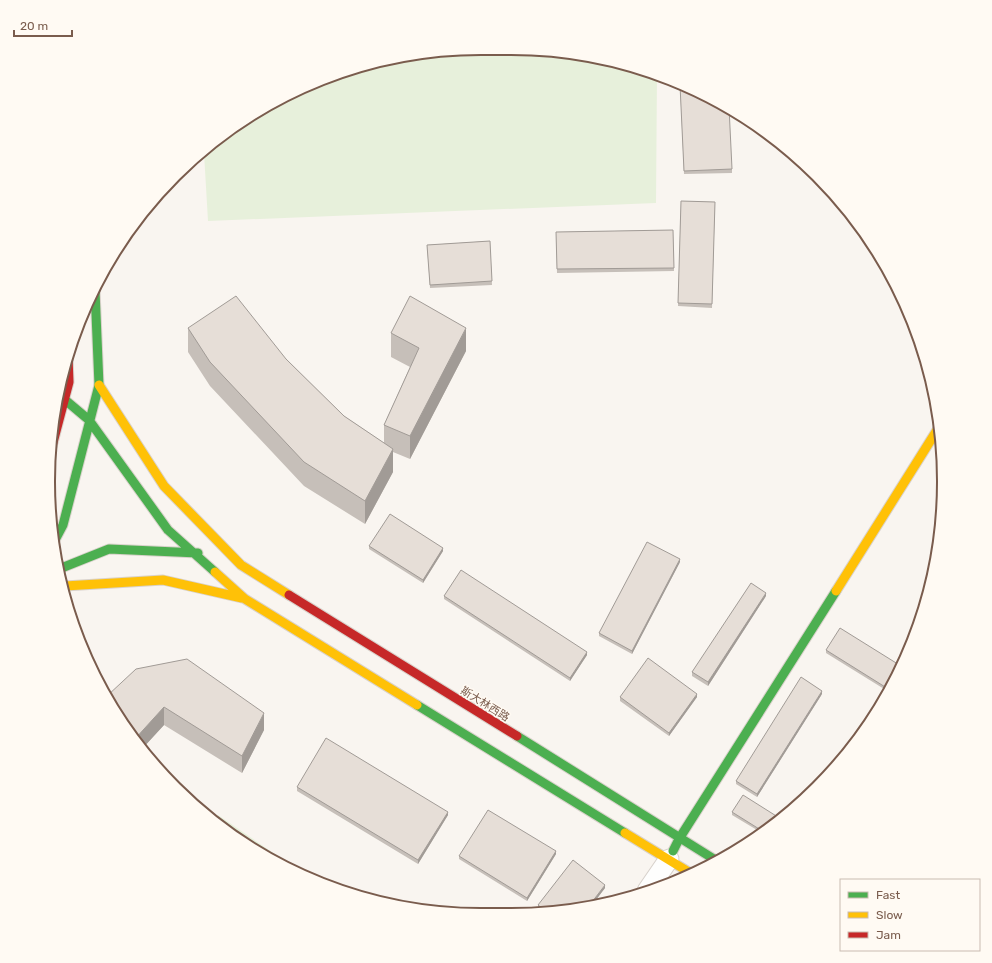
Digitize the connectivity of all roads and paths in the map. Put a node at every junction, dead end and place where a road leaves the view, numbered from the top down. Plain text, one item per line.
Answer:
1 (95, 300) edge
2 (69, 376) edge
3 (99, 385) junction
4 (64, 399) junction
5 (61, 409) edge
6 (89, 420) junction
7 (934, 435) edge
8 (59, 533) edge
9 (192, 552) junction
10 (213, 558) dead end
11 (227, 561) dead end
12 (241, 565) junction
13 (64, 567) edge
14 (68, 586) edge
15 (245, 599) junction
16 (679, 838) junction
17 (711, 858) edge
18 (668, 859) junction
19 (686, 870) edge
20 (651, 884) edge

1 - 3 main road
2 - 4 main road
3 - 6 main road
3 - 12 main road
4 - 5 main road
4 - 6 main road
6 - 8 main road
6 - 9 main road
7 - 16 main road
9 - 10 main road
9 - 13 main road
9 - 15 main road
11 - 12 main road
12 - 16 main road, 斯大林西路
14 - 15 main road
15 - 18 main road
16 - 17 main road, 斯大林西路
16 - 18 main road
18 - 19 main road
18 - 20 street

